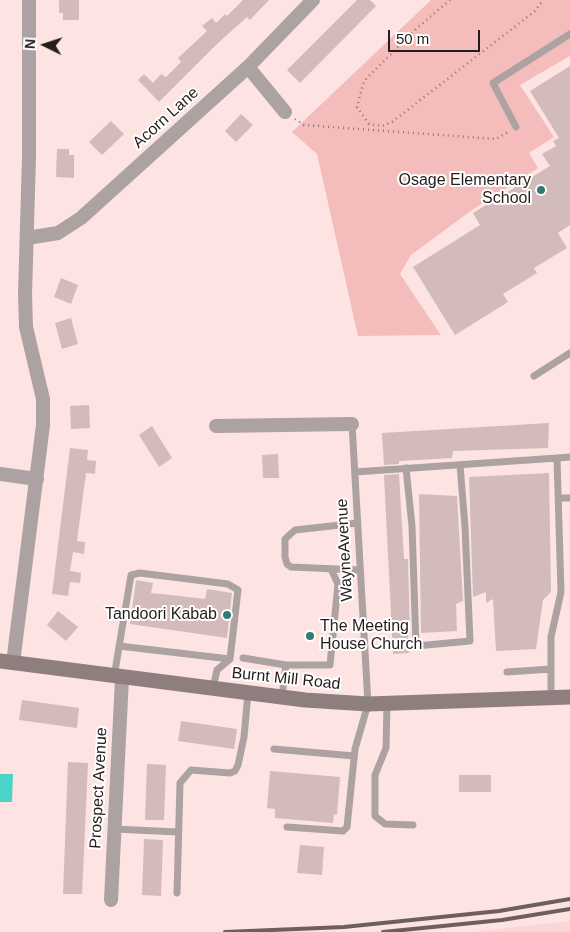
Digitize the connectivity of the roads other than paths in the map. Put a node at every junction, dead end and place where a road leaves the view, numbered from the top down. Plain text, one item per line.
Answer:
1 (29, 0) edge
2 (313, 0) edge
3 (570, 34) edge
4 (248, 67) junction
5 (286, 112) road end
6 (516, 127) road end
7 (27, 238) junction
8 (570, 353) edge
9 (534, 376) dead end
10 (352, 424) joint
11 (216, 426) dead end
12 (570, 457) edge
13 (557, 458) junction
14 (460, 464) junction
15 (406, 468) junction
16 (355, 472) junction
17 (0, 474) edge
18 (37, 478) junction
19 (560, 498) junction
20 (570, 498) edge
21 (358, 523) junction
22 (331, 569) junction
23 (360, 570) junction
24 (119, 646) junction
25 (243, 658) dead end
26 (230, 659) junction
27 (7, 662) edge
28 (286, 665) junction
29 (551, 669) junction
30 (506, 672) dead end
31 (118, 678) junction
32 (213, 689) junction
33 (248, 693) junction
34 (282, 697) junction
35 (570, 697) edge
36 (550, 698) junction
37 (368, 704) junction
38 (386, 704) junction
39 (274, 749) dead end
40 (354, 756) junction
41 (413, 825) dead end
42 (287, 828) dead end
43 (114, 829) junction
44 (178, 832) junction
45 (177, 893) dead end
46 (111, 900) dead end

1 - 7 street
2 - 4 street, Acorn Lane
3 - 6 lane
4 - 5 street
4 - 7 street, Acorn Lane
7 - 18 street
8 - 9 lane
10 - 11 street
10 - 16 lane, WayneAvenue
12 - 13 lane
13 - 14 lane
13 - 19 lane
14 - 15 lane
14 - 15 lane
15 - 16 lane
16 - 21 lane, WayneAvenue
17 - 18 street
18 - 27 street
19 - 20 lane
19 - 29 lane
21 - 22 lane
21 - 23 lane, WayneAvenue
22 - 23 lane
22 - 28 lane
23 - 37 lane, WayneAvenue
24 - 26 lane
24 - 26 lane
24 - 31 lane
25 - 28 lane
26 - 32 lane
27 - 31 main road, Burnt Mill Road
28 - 34 lane
29 - 30 lane
29 - 36 lane
31 - 32 main road, Burnt Mill Road
31 - 43 street, Prospect Avenue
32 - 33 main road, Burnt Mill Road
33 - 34 main road, Burnt Mill Road
33 - 44 lane
34 - 37 main road, Burnt Mill Road
35 - 36 main road, Burnt Mill Road
36 - 38 main road, Burnt Mill Road
37 - 38 main road, Burnt Mill Road
37 - 40 lane, WayneAvenue
38 - 41 lane
39 - 40 lane
40 - 42 lane, WayneAvenue
43 - 44 lane
43 - 46 street, Prospect Avenue
44 - 45 lane

